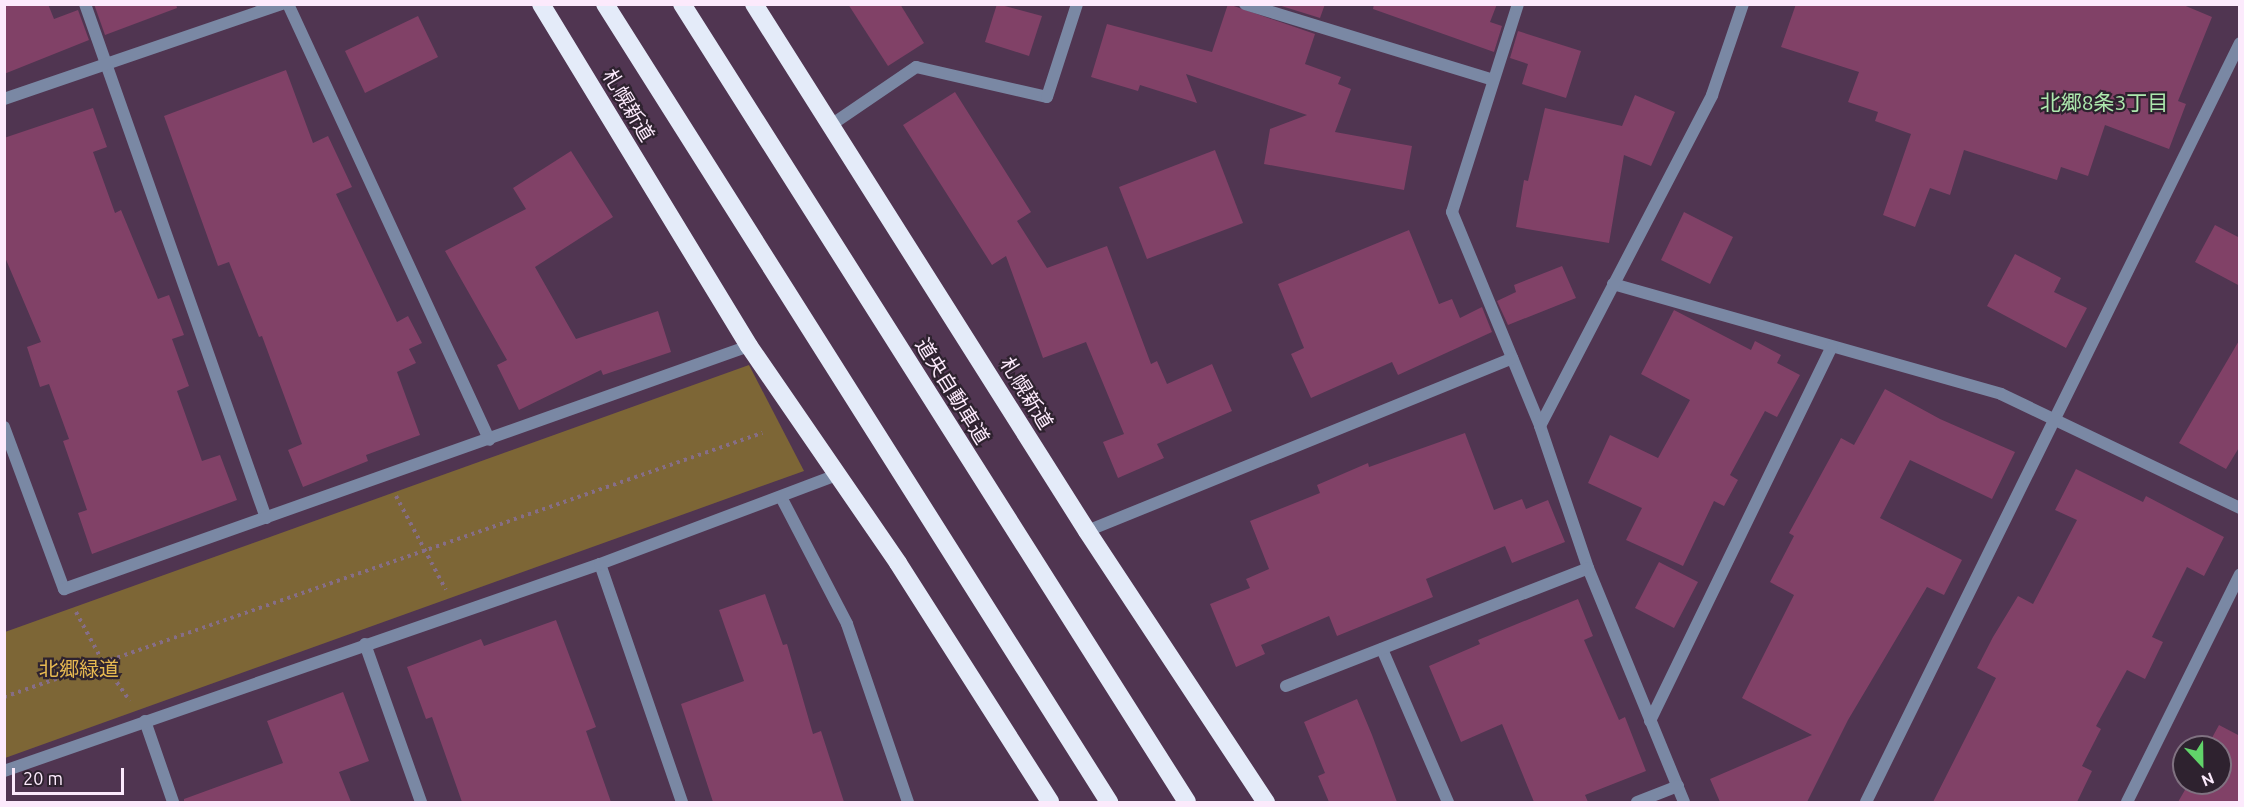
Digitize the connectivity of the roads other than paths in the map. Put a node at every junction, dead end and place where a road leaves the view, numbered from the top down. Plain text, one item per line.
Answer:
1 (84, 4) edge
2 (282, 4) edge
3 (288, 4) edge
4 (541, 4) edge
5 (605, 4) edge
6 (682, 4) edge
7 (1077, 4) edge
8 (1245, 4) edge
9 (1518, 4) edge
10 (1743, 4) edge
11 (758, 6) edge
12 (2240, 43) edge
13 (106, 65) junction
14 (1493, 80) junction
15 (4, 99) edge
16 (831, 125) junction
17 (1613, 284) junction
18 (749, 346) junction
19 (1832, 346) junction
20 (1512, 358) junction
21 (2053, 419) junction
22 (1540, 426) junction
23 (4, 427) edge
24 (489, 440) junction
25 (837, 475) junction
26 (781, 497) junction
27 (2240, 508) edge
28 (266, 518) junction
29 (1087, 531) junction
30 (600, 564) junction
31 (1588, 568) junction
32 (2240, 574) edge
33 (365, 644) junction
34 (1382, 650) junction
35 (1286, 686) dead end
36 (144, 721) junction
37 (1650, 721) junction
38 (4, 771) edge
39 (1678, 786) junction
40 (173, 802) edge
41 (421, 802) edge
42 (682, 802) edge
43 (908, 802) edge
44 (1050, 802) edge
45 (1109, 802) edge
46 (1187, 802) edge
47 (1266, 802) edge
48 (1448, 802) edge
49 (1637, 802) edge
50 (1684, 802) edge
51 (1866, 802) edge
52 (2127, 802) edge

1 - 13 street
2 - 13 street
3 - 24 street
4 - 18 highway, 札幌新道
5 - 45 highway
6 - 46 highway, 道央自動車道
7 - 16 street
8 - 14 street
9 - 14 street
10 - 17 street
11 - 16 highway, 札幌新道
12 - 21 street
13 - 15 street
13 - 28 street
14 - 20 street
16 - 29 highway, 札幌新道
17 - 19 street
17 - 22 street
18 - 24 street
18 - 25 highway, 札幌新道
19 - 21 street
19 - 37 street
20 - 22 street
20 - 29 street
21 - 27 street
21 - 51 street
22 - 31 street
23 - 28 street
24 - 28 street
25 - 26 street
25 - 44 highway, 札幌新道
26 - 30 street
26 - 43 street
29 - 47 highway, 札幌新道
30 - 33 street
30 - 42 street
31 - 34 street
31 - 37 street
32 - 52 street
33 - 36 street
33 - 41 street
34 - 35 street
34 - 48 street
36 - 38 street
36 - 40 street
37 - 39 street
39 - 49 street
39 - 50 street

